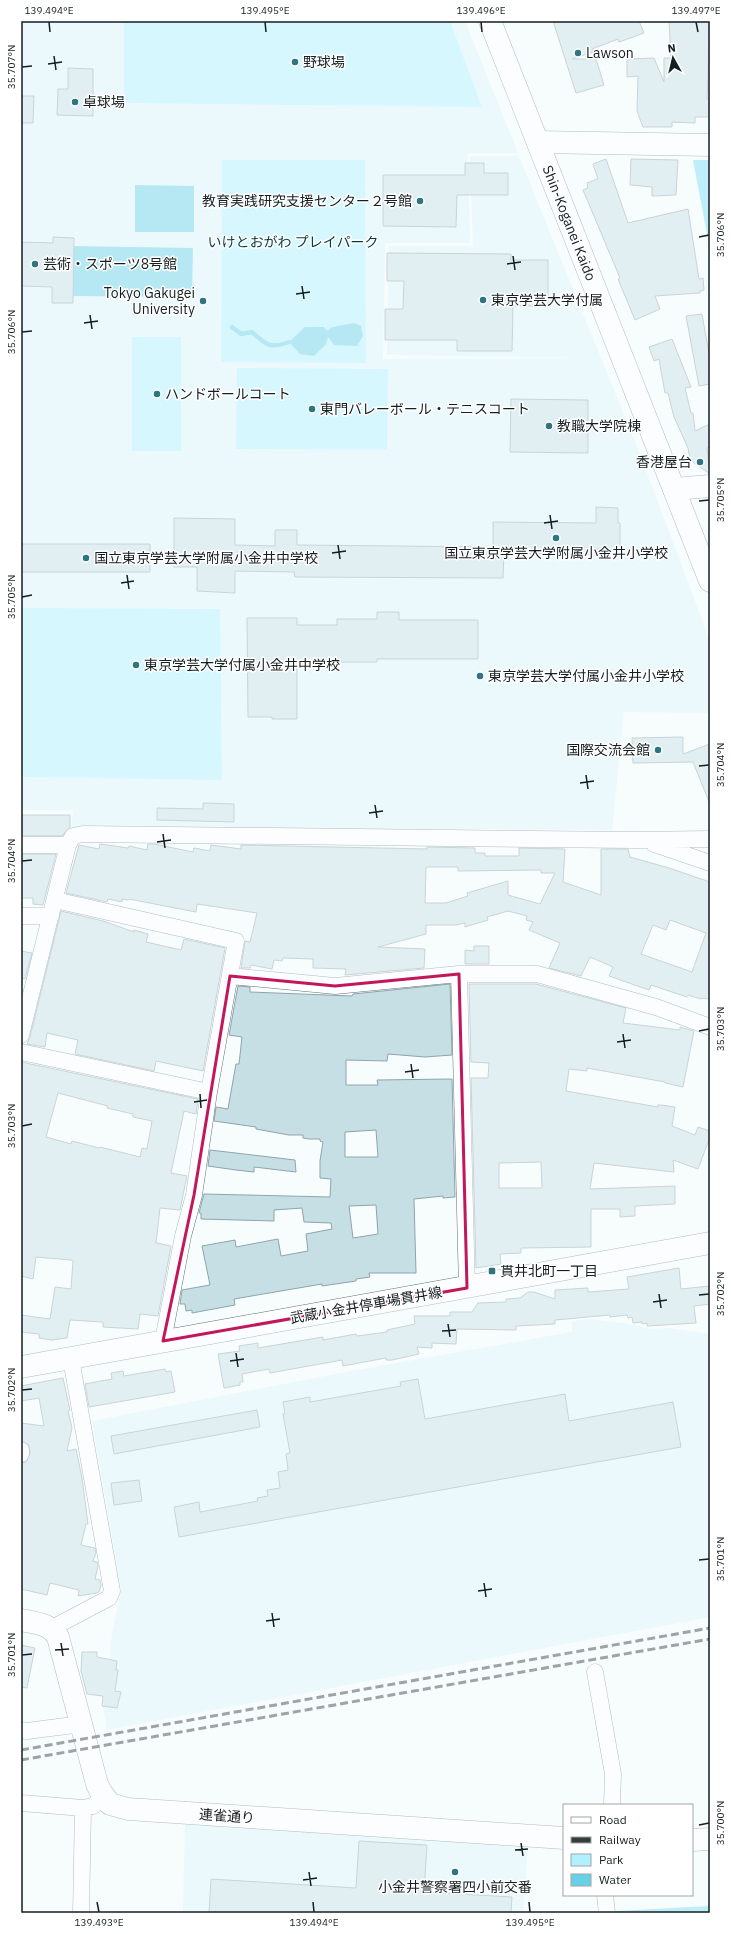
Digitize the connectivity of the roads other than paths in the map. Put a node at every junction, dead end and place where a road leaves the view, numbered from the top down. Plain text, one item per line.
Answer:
1 (490, 21) edge
2 (538, 142) junction
3 (710, 145) edge
4 (710, 486) edge
5 (674, 489) junction
6 (710, 581) edge
7 (710, 839) edge
8 (642, 840) junction
9 (21, 845) edge
10 (68, 845) junction
11 (710, 863) edge
12 (55, 900) junction
13 (21, 916) edge
14 (51, 916) junction
15 (459, 974) junction
16 (230, 976) junction
17 (710, 1027) edge
18 (21, 1035) edge
19 (21, 1052) edge
20 (209, 1092) junction
21 (710, 1243) edge
22 (466, 1288) junction
23 (163, 1341) junction
24 (71, 1359) junction
25 (21, 1367) edge
26 (21, 1450) edge
27 (21, 1454) edge
28 (21, 1620) edge
29 (52, 1628) junction
30 (595, 1672) dead end
31 (82, 1724) junction
32 (21, 1730) edge
33 (104, 1797) junction
34 (21, 1803) edge
35 (612, 1804) edge
36 (83, 1808) junction
37 (563, 1838) edge
38 (710, 1839) edge
39 (693, 1840) edge
40 (605, 1896) edge
41 (81, 1913) edge
42 (607, 1913) edge

1 - 2 main road, Shin-Koganei Kaido
2 - 3 main road
2 - 5 main road, Shin-Koganei Kaido
4 - 5 main road
5 - 6 main road, Shin-Koganei Kaido
7 - 8 street
8 - 10 street
8 - 11 street
9 - 10 street
10 - 12 street
12 - 14 street
12 - 16 street
13 - 14 street
14 - 18 street
15 - 16 street
15 - 17 street
15 - 22 street
16 - 20 street
19 - 20 street
20 - 23 street
21 - 22 main road, 武蔵小金井停車場貫井線
22 - 23 main road, 武蔵小金井停車場貫井線
23 - 24 main road, 武蔵小金井停車場貫井線
24 - 25 main road, 武蔵小金井停車場貫井線
24 - 29 street
26 - 27 street
28 - 29 main road
29 - 31 main road
30 - 35 street
31 - 32 street
31 - 33 main road
33 - 36 street
33 - 37 main road, 連雀通り
34 - 36 street
36 - 41 street
38 - 39 main road
40 - 42 street

